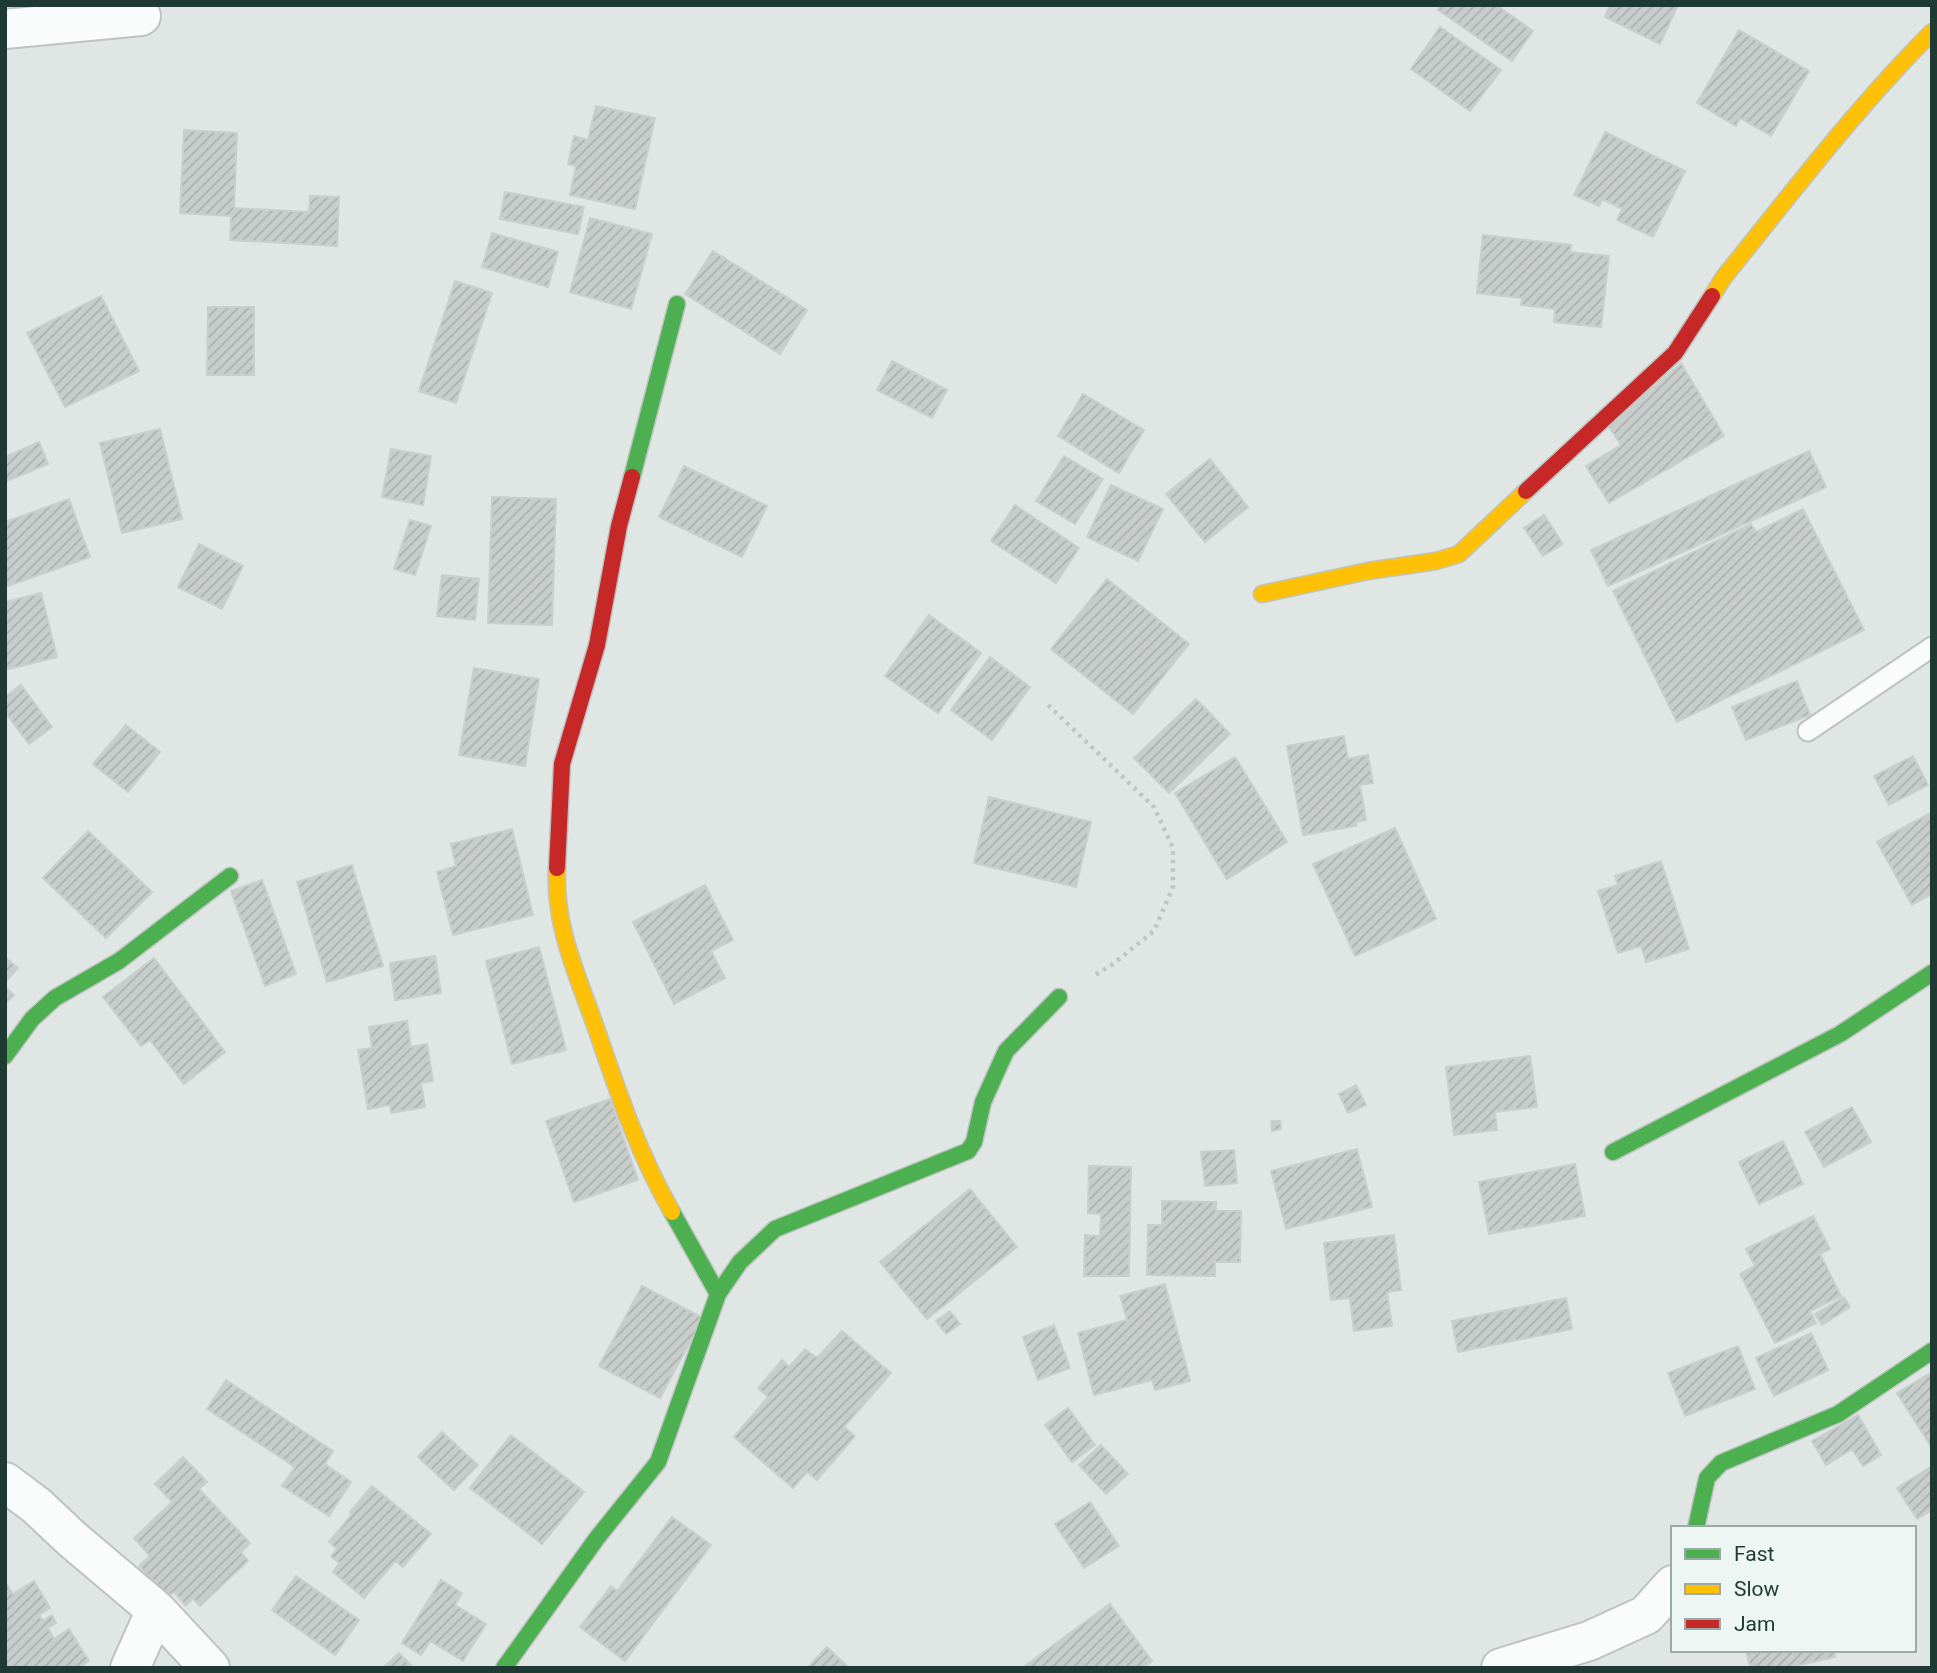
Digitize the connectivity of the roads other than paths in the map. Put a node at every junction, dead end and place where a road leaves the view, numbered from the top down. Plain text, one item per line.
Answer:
1 (141, 16) dead end
2 (5, 29) edge
3 (1932, 32) edge
4 (677, 304) dead end
5 (1262, 594) dead end
6 (1932, 647) edge
7 (1808, 731) dead end
8 (230, 876) dead end
9 (1932, 973) edge
10 (1059, 998) road end
11 (5, 1056) edge
12 (1613, 1153) dead end
13 (718, 1294) junction
14 (1932, 1351) edge
15 (5, 1482) edge
16 (1696, 1526) edge
17 (1671, 1587) edge
18 (156, 1609) junction
19 (130, 1668) edge
20 (210, 1668) edge
21 (504, 1668) edge
22 (1501, 1668) edge

1 - 2 street
3 - 5 street
4 - 13 street
6 - 7 lane
8 - 11 street
9 - 12 street
10 - 13 street
13 - 21 street
14 - 16 street
15 - 18 street
17 - 22 street
18 - 19 street
18 - 20 street

